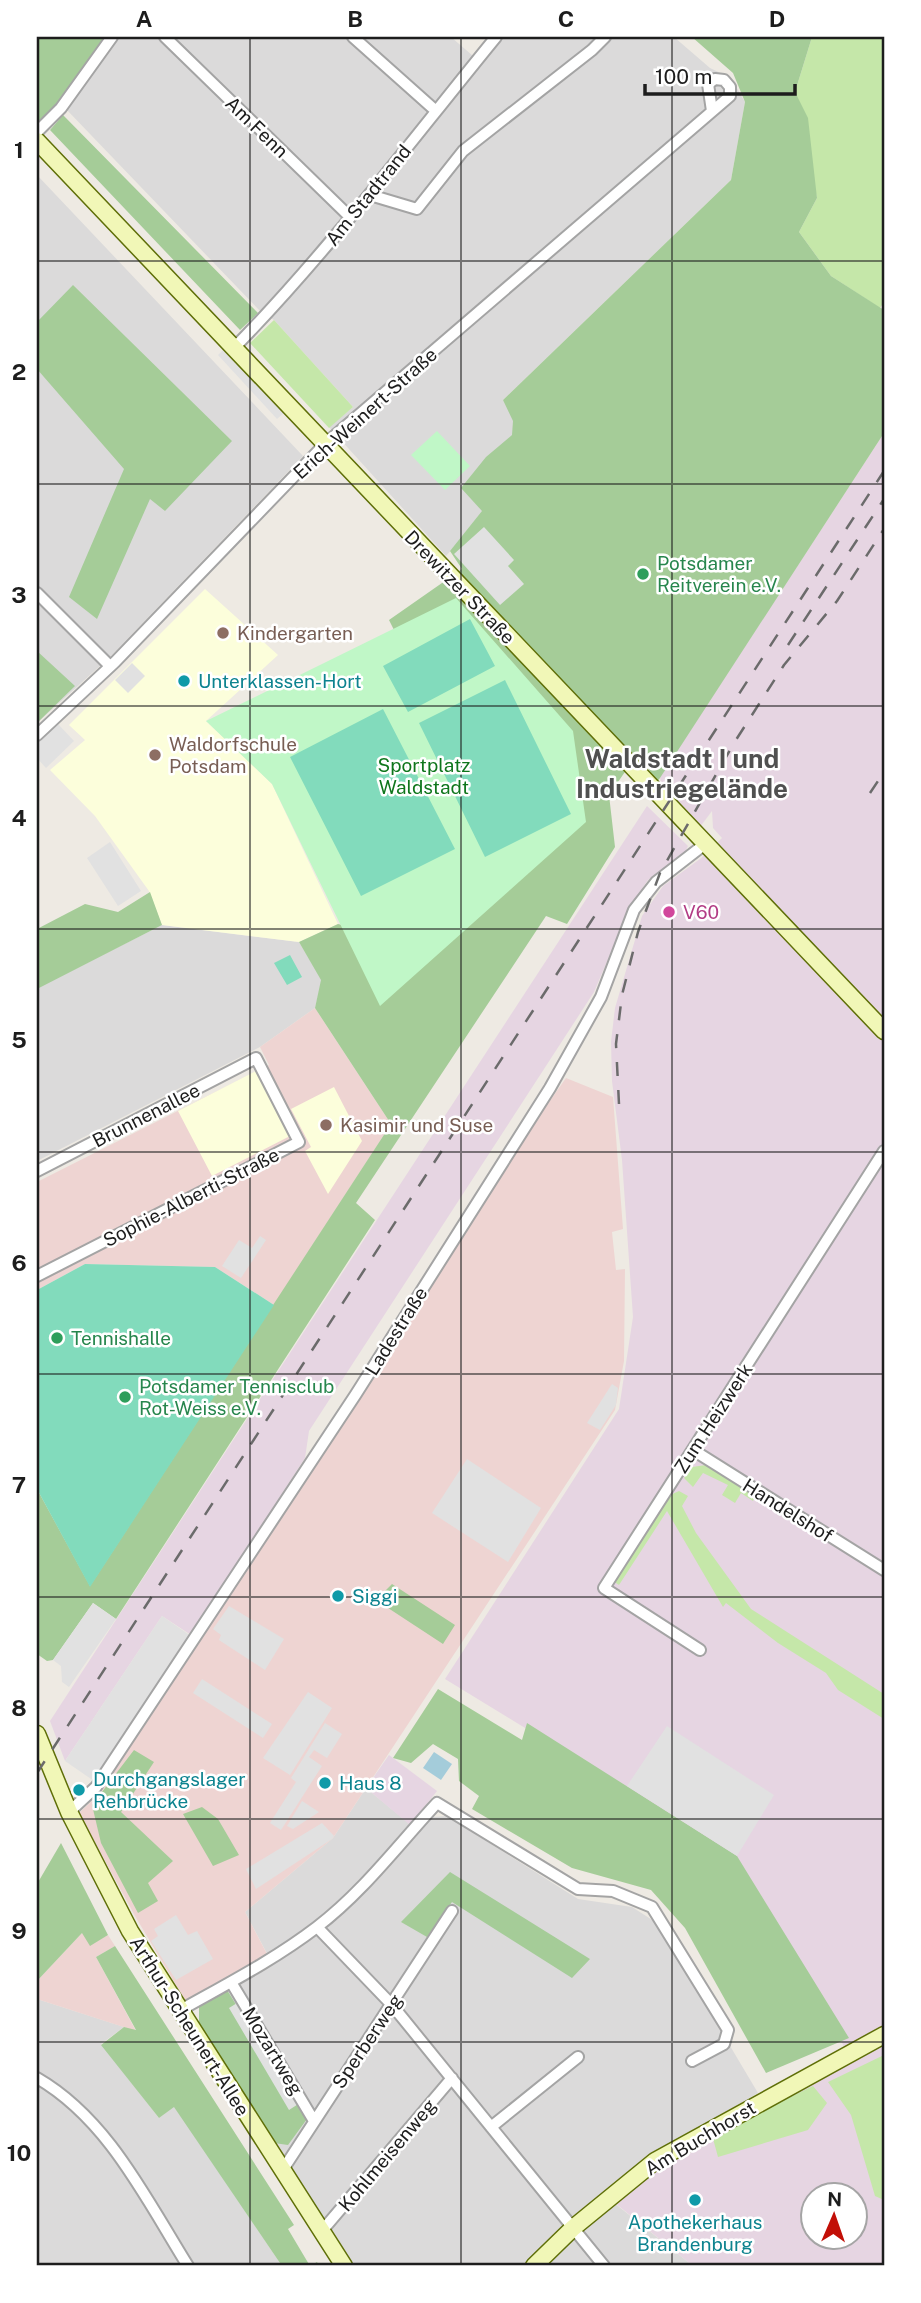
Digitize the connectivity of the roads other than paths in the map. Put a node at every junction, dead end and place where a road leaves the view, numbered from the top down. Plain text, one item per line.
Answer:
1 (112, 37) edge
2 (165, 37) edge
3 (353, 37) edge
4 (496, 37) edge
5 (605, 37) edge
6 (436, 111) junction
7 (712, 111) dead end
8 (37, 132) edge
9 (37, 141) edge
10 (370, 195) junction
11 (350, 217) junction
12 (234, 348) junction
13 (325, 444) junction
14 (37, 593) edge
15 (110, 666) junction
16 (37, 735) edge
17 (705, 844) junction
18 (884, 1031) edge
19 (256, 1058) joint
20 (884, 1151) edge
21 (37, 1171) edge
22 (37, 1276) edge
23 (693, 1450) junction
24 (884, 1570) edge
25 (700, 1650) dead end
26 (37, 1734) edge
27 (69, 1812) junction
28 (452, 1911) dead end
29 (317, 1927) junction
30 (232, 1982) junction
31 (392, 2005) junction
32 (178, 2011) junction
33 (884, 2035) edge
34 (578, 2057) dead end
35 (692, 2060) dead end
36 (37, 2078) edge
37 (452, 2078) junction
38 (314, 2120) junction
39 (491, 2127) junction
40 (282, 2171) junction
41 (573, 2228) junction
42 (321, 2232) junction
43 (188, 2266) edge
44 (344, 2266) edge
45 (534, 2266) edge
46 (604, 2266) edge

1 - 8 street
2 - 11 street, Am Fenn
3 - 6 street
4 - 6 street, Am Stadtrand
5 - 10 street
6 - 10 street, Am Stadtrand
7 - 13 street, Erich-Weinert-Straße
9 - 12 street, Drewitzer Straße
10 - 11 street, Am Stadtrand
11 - 12 street, Am Stadtrand
12 - 13 street, Drewitzer Straße
13 - 15 street, Erich-Weinert-Straße
13 - 17 street, Drewitzer Straße
14 - 15 street
15 - 16 street, Erich-Weinert-Straße
17 - 18 street, Drewitzer Straße
17 - 27 street, Ladestraße
19 - 21 street, Brunnenallee
19 - 22 street, Sophie-Alberti-Straße
20 - 23 street, Zum Heizwerk
23 - 24 street, Handelshof
23 - 25 street, Zum Heizwerk
26 - 27 street, Arthur-Scheunert-Allee
27 - 32 street, Arthur-Scheunert-Allee
28 - 31 street, Sperberweg
29 - 30 street
29 - 31 street
29 - 35 street
30 - 32 street
30 - 38 street, Mozartweg
31 - 37 street
31 - 38 street, Sperberweg
32 - 40 street, Arthur-Scheunert-Allee
33 - 41 street, Am Buchhorst
34 - 39 street
36 - 43 street
37 - 39 street
37 - 42 street, Kohlmeisenweg
38 - 40 street, Sperberweg
39 - 41 street
40 - 42 street, Arthur-Scheunert-Allee
41 - 45 street, Am Buchhorst
41 - 46 street
42 - 44 street, Arthur-Scheunert-Allee

